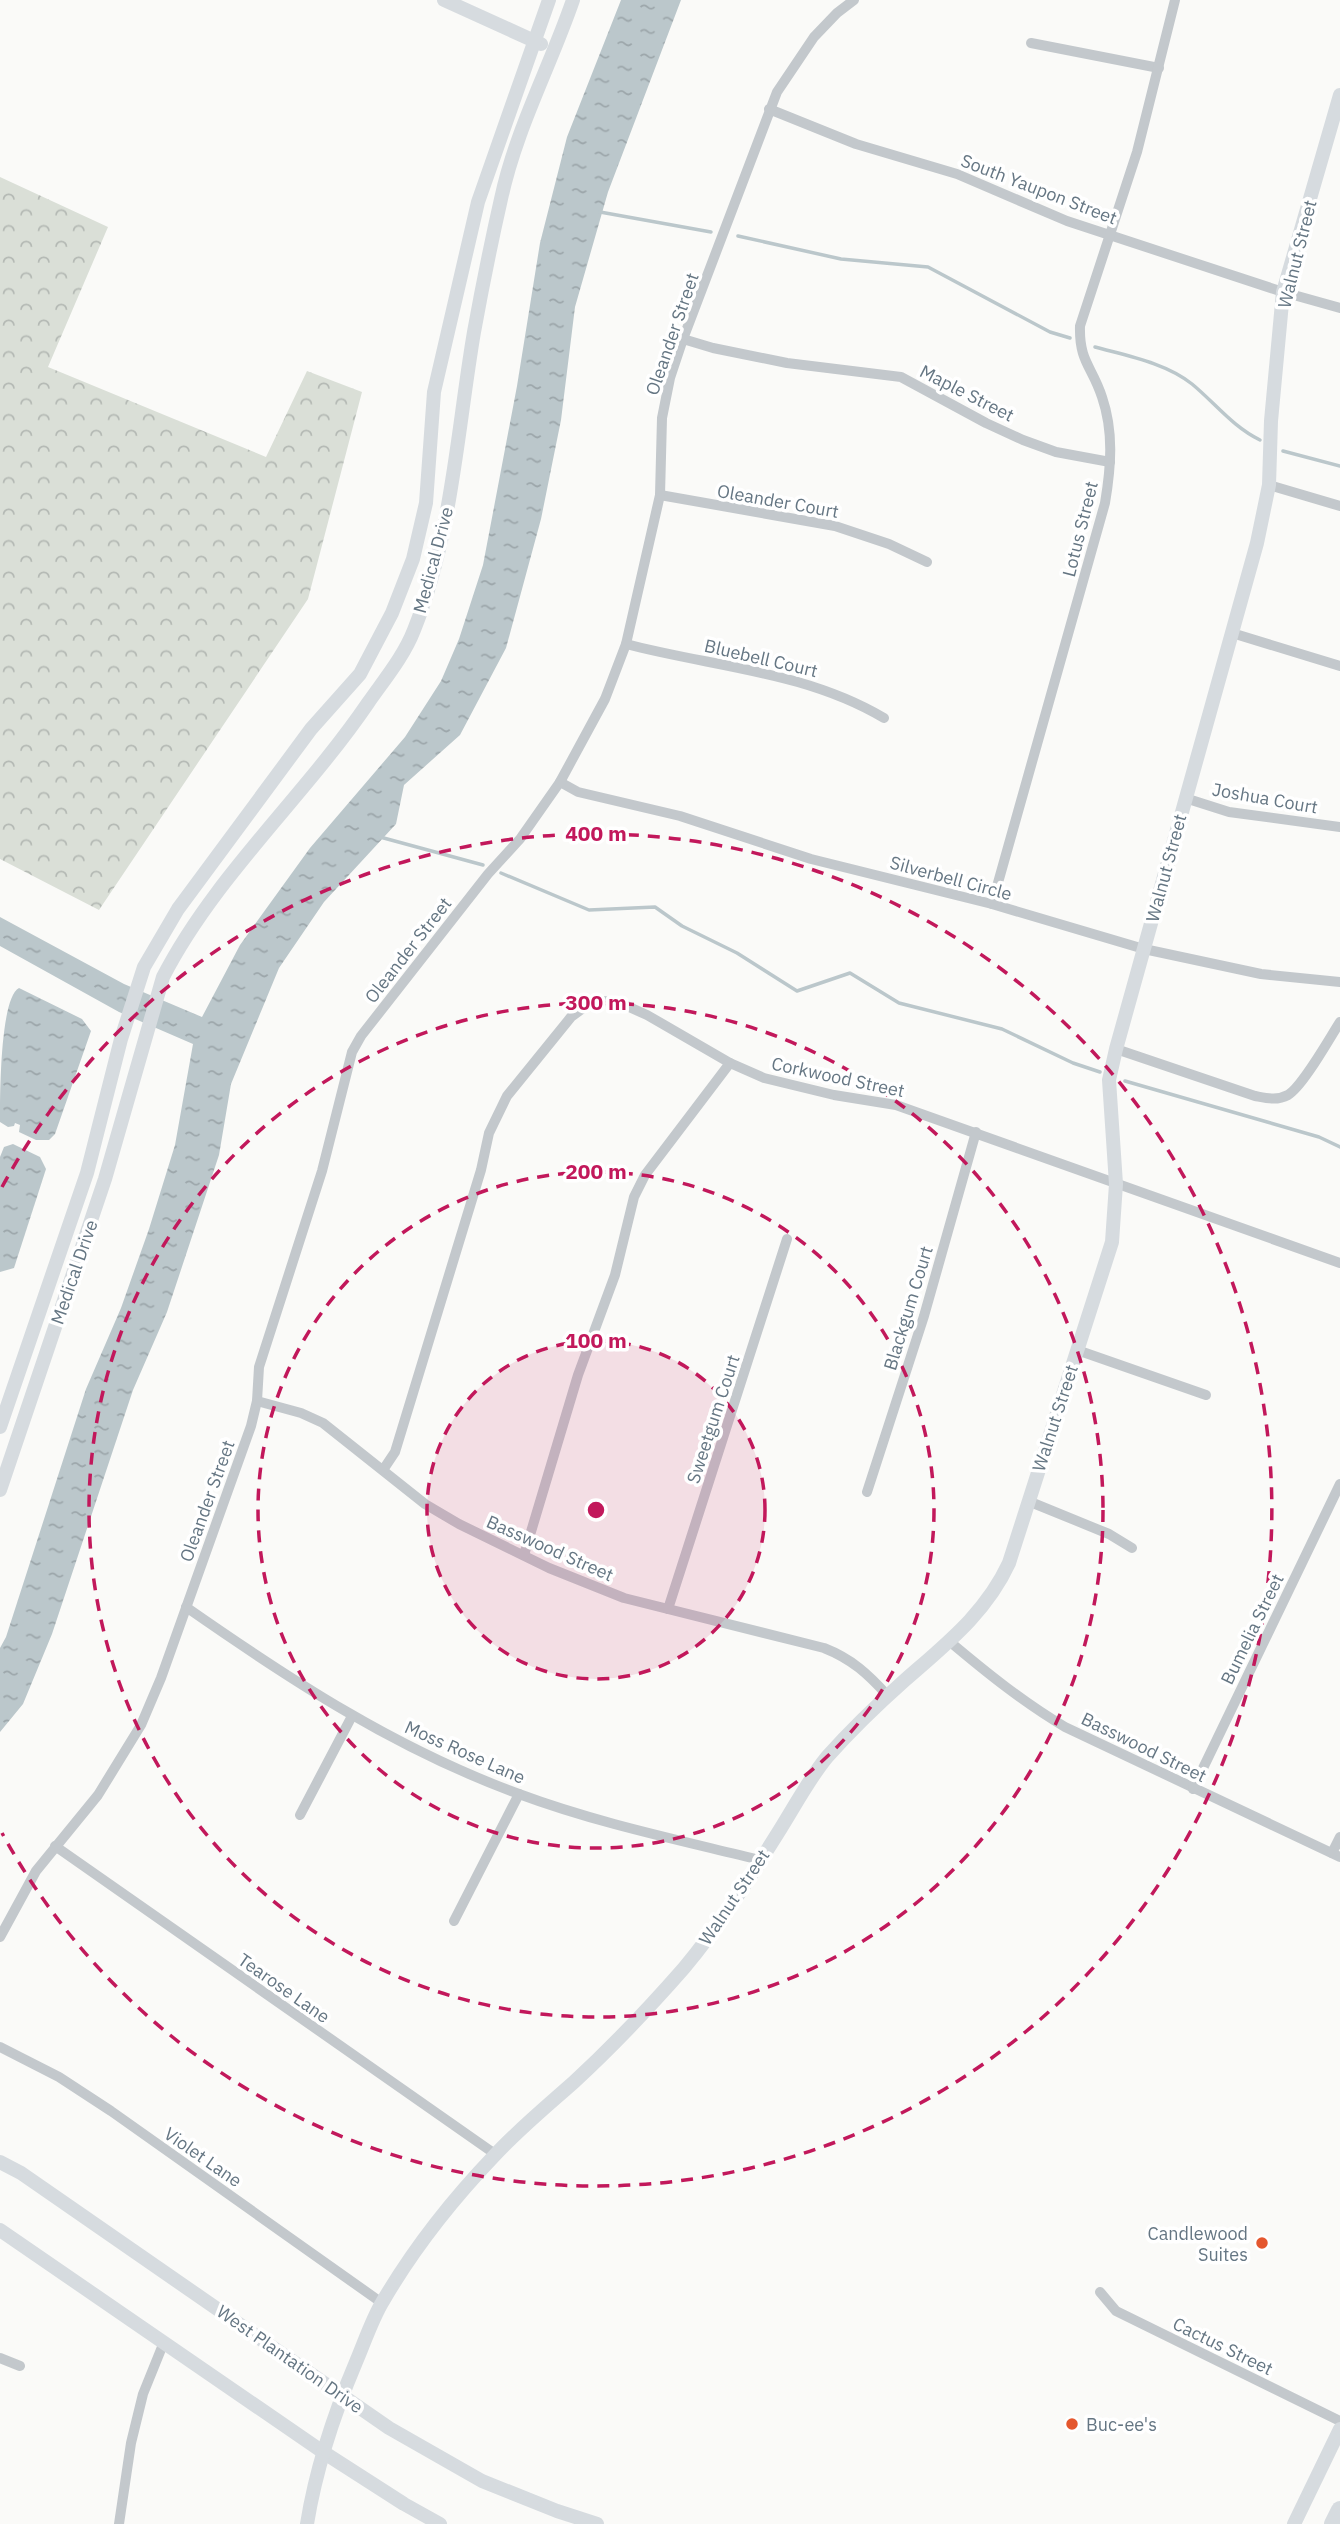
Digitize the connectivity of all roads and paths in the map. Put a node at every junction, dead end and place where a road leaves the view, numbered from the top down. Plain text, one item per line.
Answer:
1 (444, 0) edge
2 (550, 0) edge
3 (573, 0) edge
4 (854, 0) edge
5 (1175, 0) edge
6 (534, 40) junction
7 (1031, 43) dead end
8 (552, 49) junction
9 (1159, 68) junction
10 (1340, 95) edge
11 (769, 109) junction
12 (1336, 129) edge
13 (1110, 234) junction
14 (1283, 292) junction
15 (1340, 308) edge
16 (683, 339) junction
17 (1110, 462) junction
18 (1269, 485) junction
19 (660, 495) junction
20 (1340, 506) edge
21 (928, 562) dead end
22 (1232, 633) junction
23 (626, 644) junction
24 (1340, 666) edge
25 (884, 718) dead end
26 (560, 782) junction
27 (1185, 798) junction
28 (1340, 827) edge
29 (992, 904) junction
30 (1144, 949) junction
31 (1340, 982) edge
32 (1340, 1022) edge
33 (119, 1044) junction
34 (141, 1049) junction
35 (1116, 1049) junction
36 (730, 1063) junction
37 (976, 1132) junction
38 (1116, 1184) junction
39 (787, 1238) dead end
40 (1340, 1263) edge
41 (1077, 1350) junction
42 (1206, 1395) dead end
43 (257, 1401) junction
44 (0, 1427) edge
45 (383, 1470) junction
46 (1340, 1484) edge
47 (0, 1490) edge
48 (867, 1492) dead end
49 (1028, 1502) junction
50 (1132, 1548) dead end
51 (524, 1555) junction
52 (186, 1607) junction
53 (668, 1609) junction
54 (949, 1642) junction
55 (888, 1696) junction
56 (352, 1716) junction
57 (1193, 1789) junction
58 (519, 1794) junction
59 (300, 1815) dead end
60 (1340, 1838) edge
61 (55, 1846) junction
62 (1336, 1855) edge
63 (760, 1860) junction
64 (454, 1921) dead end
65 (0, 1937) edge
66 (0, 2047) edge
67 (495, 2154) junction
68 (0, 2162) edge
69 (0, 2230) edge
70 (1100, 2292) dead end
71 (382, 2303) junction
72 (164, 2342) junction
73 (0, 2358) edge
74 (20, 2366) dead end
75 (342, 2395) junction
76 (1340, 2421) edge
77 (1340, 2429) edge
78 (323, 2452) junction
79 (1340, 2510) edge
80 (119, 2524) edge
81 (307, 2524) edge
82 (440, 2524) edge
83 (597, 2524) edge
84 (1294, 2524) edge
85 (1334, 2524) edge

1 - 6 street
2 - 6 street, Medical Drive
3 - 8 street, Medical Drive
4 - 11 street, Oleander Street
5 - 9 street, Lotus Street
6 - 8 street
6 - 33 street, Medical Drive
7 - 9 street
8 - 34 street, Medical Drive
9 - 13 street, Lotus Street
10 - 12 street, Walnut Street
11 - 13 street, South Yaupon Street
11 - 16 street, Oleander Street
12 - 14 street, Walnut Street
13 - 14 street, South Yaupon Street
13 - 17 street, Lotus Street
14 - 15 street, South Yaupon Street
14 - 18 street, Walnut Street
16 - 17 street, Maple Street
16 - 19 street, Oleander Street
17 - 29 street, Lotus Street
18 - 20 street
18 - 22 street, Walnut Street
19 - 21 street, Oleander Court
19 - 23 street, Oleander Street
22 - 24 street
22 - 27 street, Walnut Street
23 - 25 street, Bluebell Court
23 - 26 street, Oleander Street
26 - 29 street, Silverbell Circle
26 - 43 street, Oleander Street
27 - 28 street, Joshua Court
27 - 30 street, Walnut Street
29 - 30 street, Silverbell Circle
30 - 31 street, Silverbell Circle
30 - 35 street, Walnut Street
32 - 35 street
33 - 34 street
33 - 44 street, Medical Drive
34 - 47 street, Medical Drive
35 - 38 street, Walnut Street
36 - 37 street, Corkwood Street
36 - 45 street, Corkwood Street
36 - 51 street
37 - 38 street, Corkwood Street
37 - 48 street, Blackgum Court
38 - 40 street, Corkwood Street
38 - 41 street, Walnut Street
39 - 53 street, Sweetgum Court
41 - 42 street
41 - 49 street, Walnut Street
43 - 45 street, Basswood Street
43 - 52 street, Oleander Street
45 - 51 street, Basswood Street
46 - 57 street, Bumelia Street
49 - 50 street
49 - 54 street, Walnut Street
51 - 53 street, Basswood Street
52 - 56 street, Moss Rose Lane
52 - 61 street, Oleander Street
53 - 55 street, Basswood Street
54 - 55 street, Walnut Street
54 - 57 street, Basswood Street
55 - 63 street, Walnut Street
56 - 58 street, Moss Rose Lane
56 - 59 street
57 - 62 street, Basswood Street
58 - 63 street, Moss Rose Lane
58 - 64 street
60 - 62 street
61 - 65 street, Oleander Street
61 - 67 street, Tearose Lane
63 - 67 street, Walnut Street
66 - 71 street, Violet Lane
67 - 71 street, Walnut Street
68 - 75 street, West Plantation Drive
69 - 72 street
70 - 76 street, Cactus Street
71 - 75 street, Walnut Street
72 - 78 street
72 - 80 street
73 - 74 street
75 - 78 street, Walnut Street
75 - 83 street, West Plantation Drive
77 - 84 street
78 - 81 street, Walnut Street
78 - 82 street
79 - 85 highway

